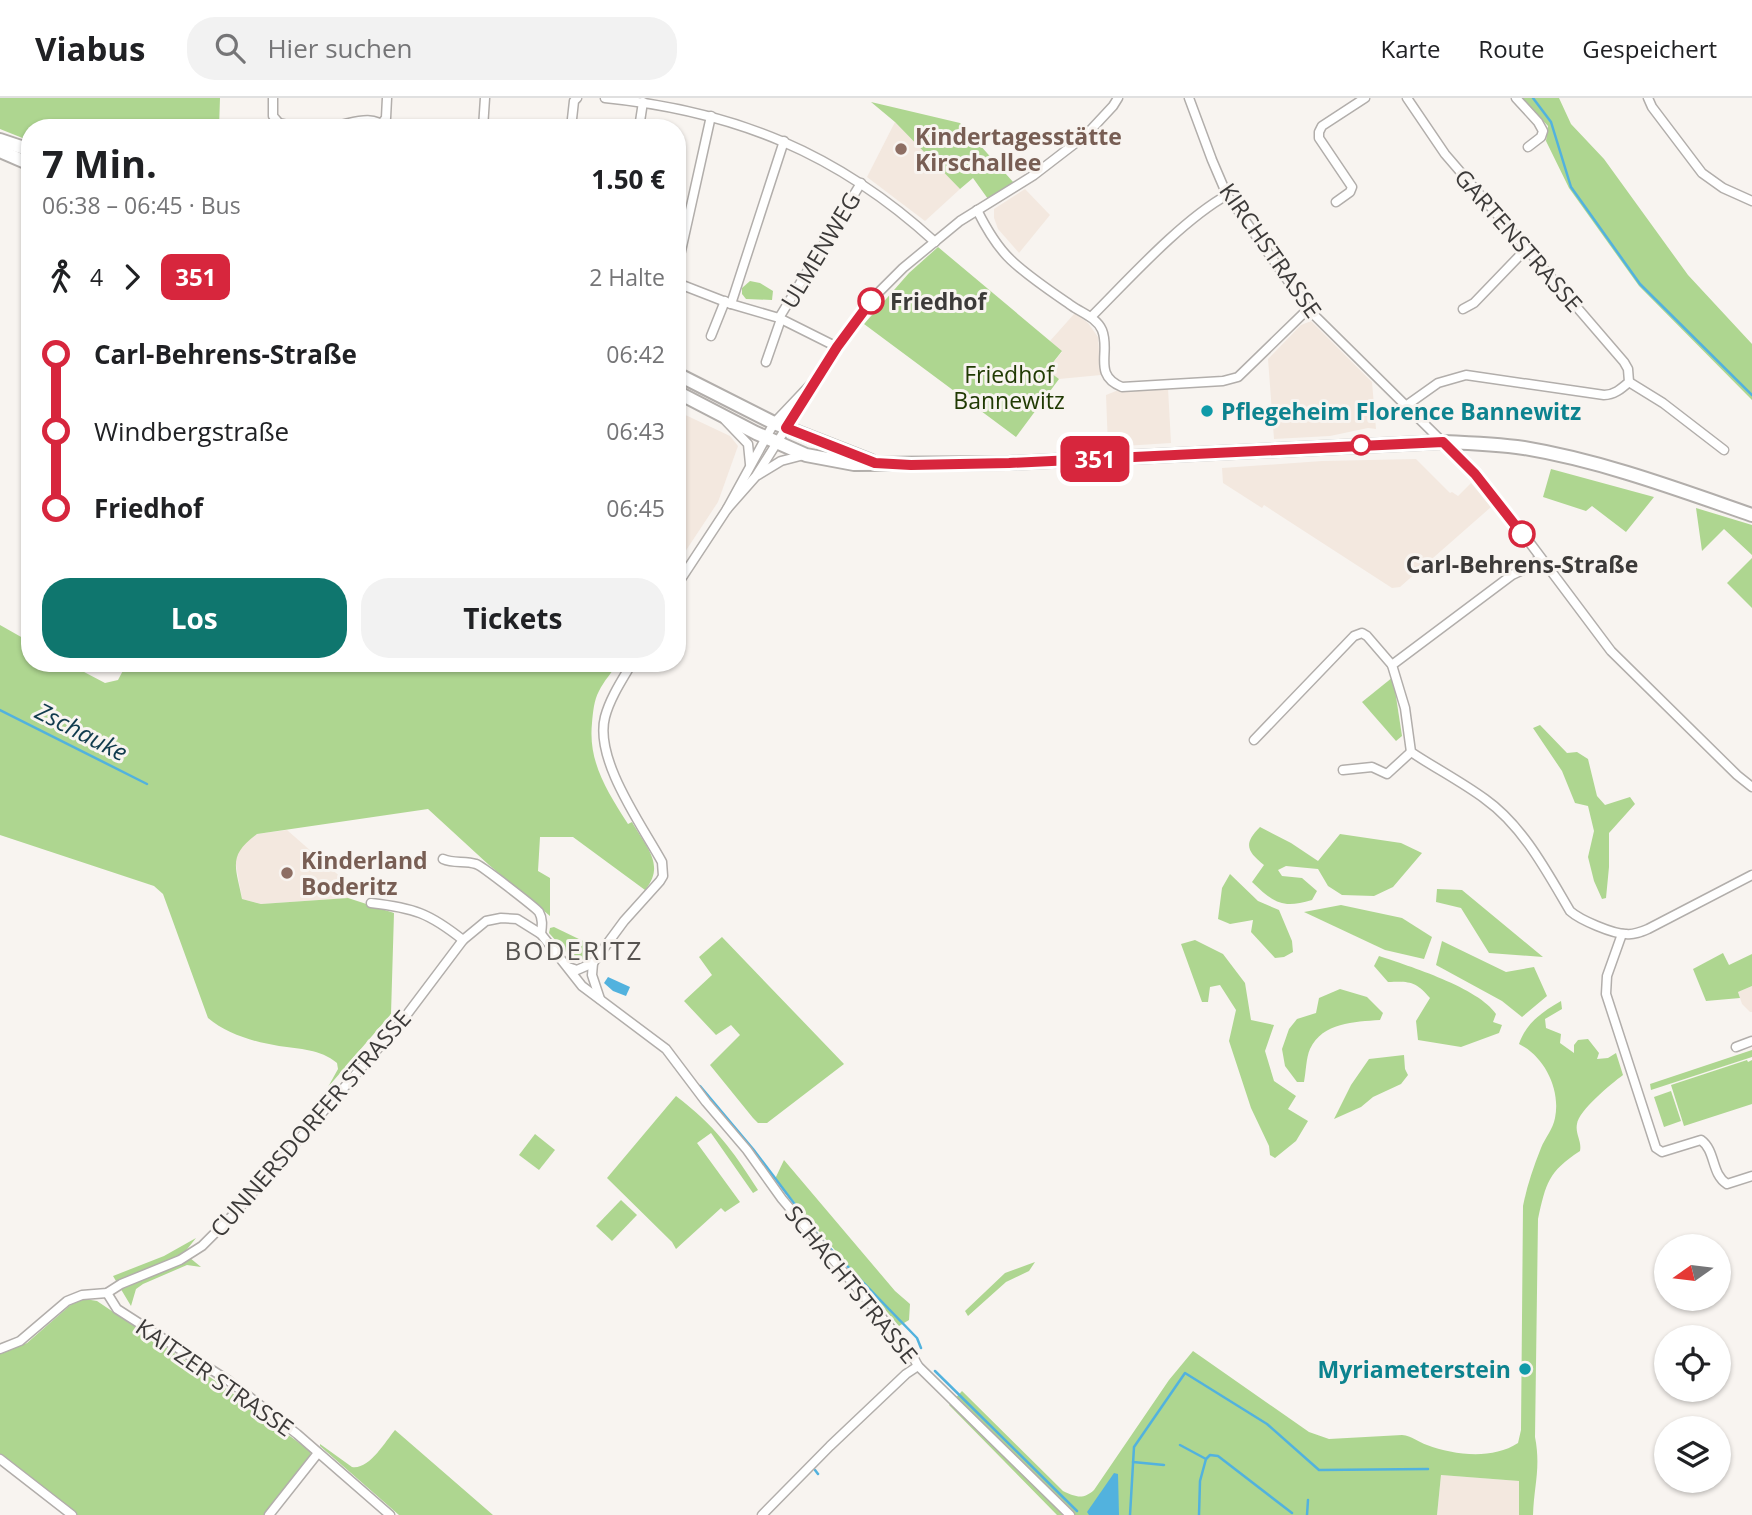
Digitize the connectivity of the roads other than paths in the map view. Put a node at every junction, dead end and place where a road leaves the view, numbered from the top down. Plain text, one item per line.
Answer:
1 (273, 98) edge
2 (387, 98) edge
3 (485, 98) edge
4 (577, 98) edge
5 (605, 98) edge
6 (1118, 98) edge
7 (1189, 98) edge
8 (1365, 98) edge
9 (1407, 98) edge
10 (1516, 98) edge
11 (1648, 98) edge
12 (643, 102) junction
13 (711, 116) junction
14 (276, 119) edge
15 (386, 119) edge
16 (483, 119) edge
17 (572, 119) edge
18 (640, 119) edge
19 (0, 140) edge
20 (784, 141) junction
21 (21, 147) edge
22 (1528, 147) dead end
23 (0, 151) edge
24 (21, 160) edge
25 (861, 183) junction
26 (1227, 195) junction
27 (1752, 201) edge
28 (1336, 202) dead end
29 (977, 211) junction
30 (686, 228) edge
31 (935, 242) junction
32 (1527, 248) junction
33 (686, 286) edge
34 (728, 302) junction
35 (1308, 309) junction
36 (1464, 309) dead end
37 (1090, 317) junction
38 (780, 318) junction
39 (711, 336) dead end
40 (837, 347) junction
41 (766, 362) dead end
42 (686, 379) edge
43 (1629, 382) junction
44 (686, 397) edge
45 (1407, 405) junction
46 (718, 413) junction
47 (780, 426) junction
48 (773, 440) junction
49 (1443, 442) junction
50 (1724, 450) dead end
51 (806, 455) junction
52 (875, 463) junction
53 (750, 467) junction
54 (756, 476) junction
55 (727, 509) junction
56 (1752, 515) edge
57 (1540, 558) junction
58 (686, 571) edge
59 (1392, 665) junction
60 (628, 672) edge
61 (1254, 740) dead end
62 (1411, 752) junction
63 (1343, 770) dead end
64 (1752, 787) edge
65 (443, 859) dead end
66 (1752, 875) edge
67 (371, 903) dead end
68 (541, 934) junction
69 (1622, 934) junction
70 (463, 940) junction
71 (593, 963) junction
72 (569, 967) junction
73 (600, 999) junction
74 (1752, 1041) edge
75 (1736, 1047) dead end
76 (1752, 1176) edge
77 (107, 1293) junction
78 (0, 1349) edge
79 (918, 1366) junction
80 (318, 1453) junction
81 (0, 1459) edge
82 (72, 1515) edge
83 (269, 1515) edge
84 (390, 1515) edge
85 (762, 1515) edge
86 (1070, 1515) edge

1 - 14 street
2 - 15 street
3 - 16 street
4 - 17 street
5 - 12 street
6 - 29 street
7 - 26 street, KIRCHSTRASSE
8 - 28 street
9 - 32 street, GARTENSTRASSE
10 - 22 street
11 - 27 street
12 - 13 street
12 - 18 street
13 - 20 street
13 - 30 street
19 - 21 main road
20 - 25 street
20 - 34 street
23 - 24 main road
25 - 31 street
25 - 38 street, ULMENWEG
26 - 35 street, KIRCHSTRASSE
26 - 37 street
29 - 31 street
29 - 37 street
31 - 40 street
32 - 36 street
32 - 43 street, GARTENSTRASSE
33 - 34 street
34 - 38 street
34 - 39 street
35 - 37 street
35 - 45 street, KIRCHSTRASSE
38 - 40 street
38 - 41 street, ULMENWEG
40 - 47 street
42 - 47 main road
43 - 45 street
43 - 50 street
44 - 46 main road
45 - 49 street, KIRCHSTRASSE
46 - 48 main road
46 - 53 street
47 - 48 street
47 - 52 main road
48 - 51 main road
48 - 53 street
48 - 54 street
49 - 52 main road
49 - 56 main road
49 - 57 street, KIRCHSTRASSE
51 - 52 main road
51 - 54 street
53 - 55 street
54 - 55 street
55 - 58 street
57 - 59 street
57 - 64 street, KIRCHSTRASSE
59 - 61 street
59 - 62 street
60 - 71 street
62 - 63 street
62 - 69 street
65 - 68 street
66 - 69 street
67 - 70 street
68 - 70 street, CUNNERSDORFER STRASSE
68 - 72 street, SCHACHTSTRASSE
69 - 76 street
70 - 77 street, CUNNERSDORFER STRASSE
71 - 72 street
71 - 73 street
72 - 73 street, SCHACHTSTRASSE
73 - 79 street, SCHACHTSTRASSE
74 - 75 street
77 - 78 street, CUNNERSDORFER STRASSE
77 - 80 street, KAITZER STRASSE
79 - 85 street
79 - 86 street, SCHACHTSTRASSE
80 - 83 street
80 - 84 street, KAITZER STRASSE
81 - 82 street

